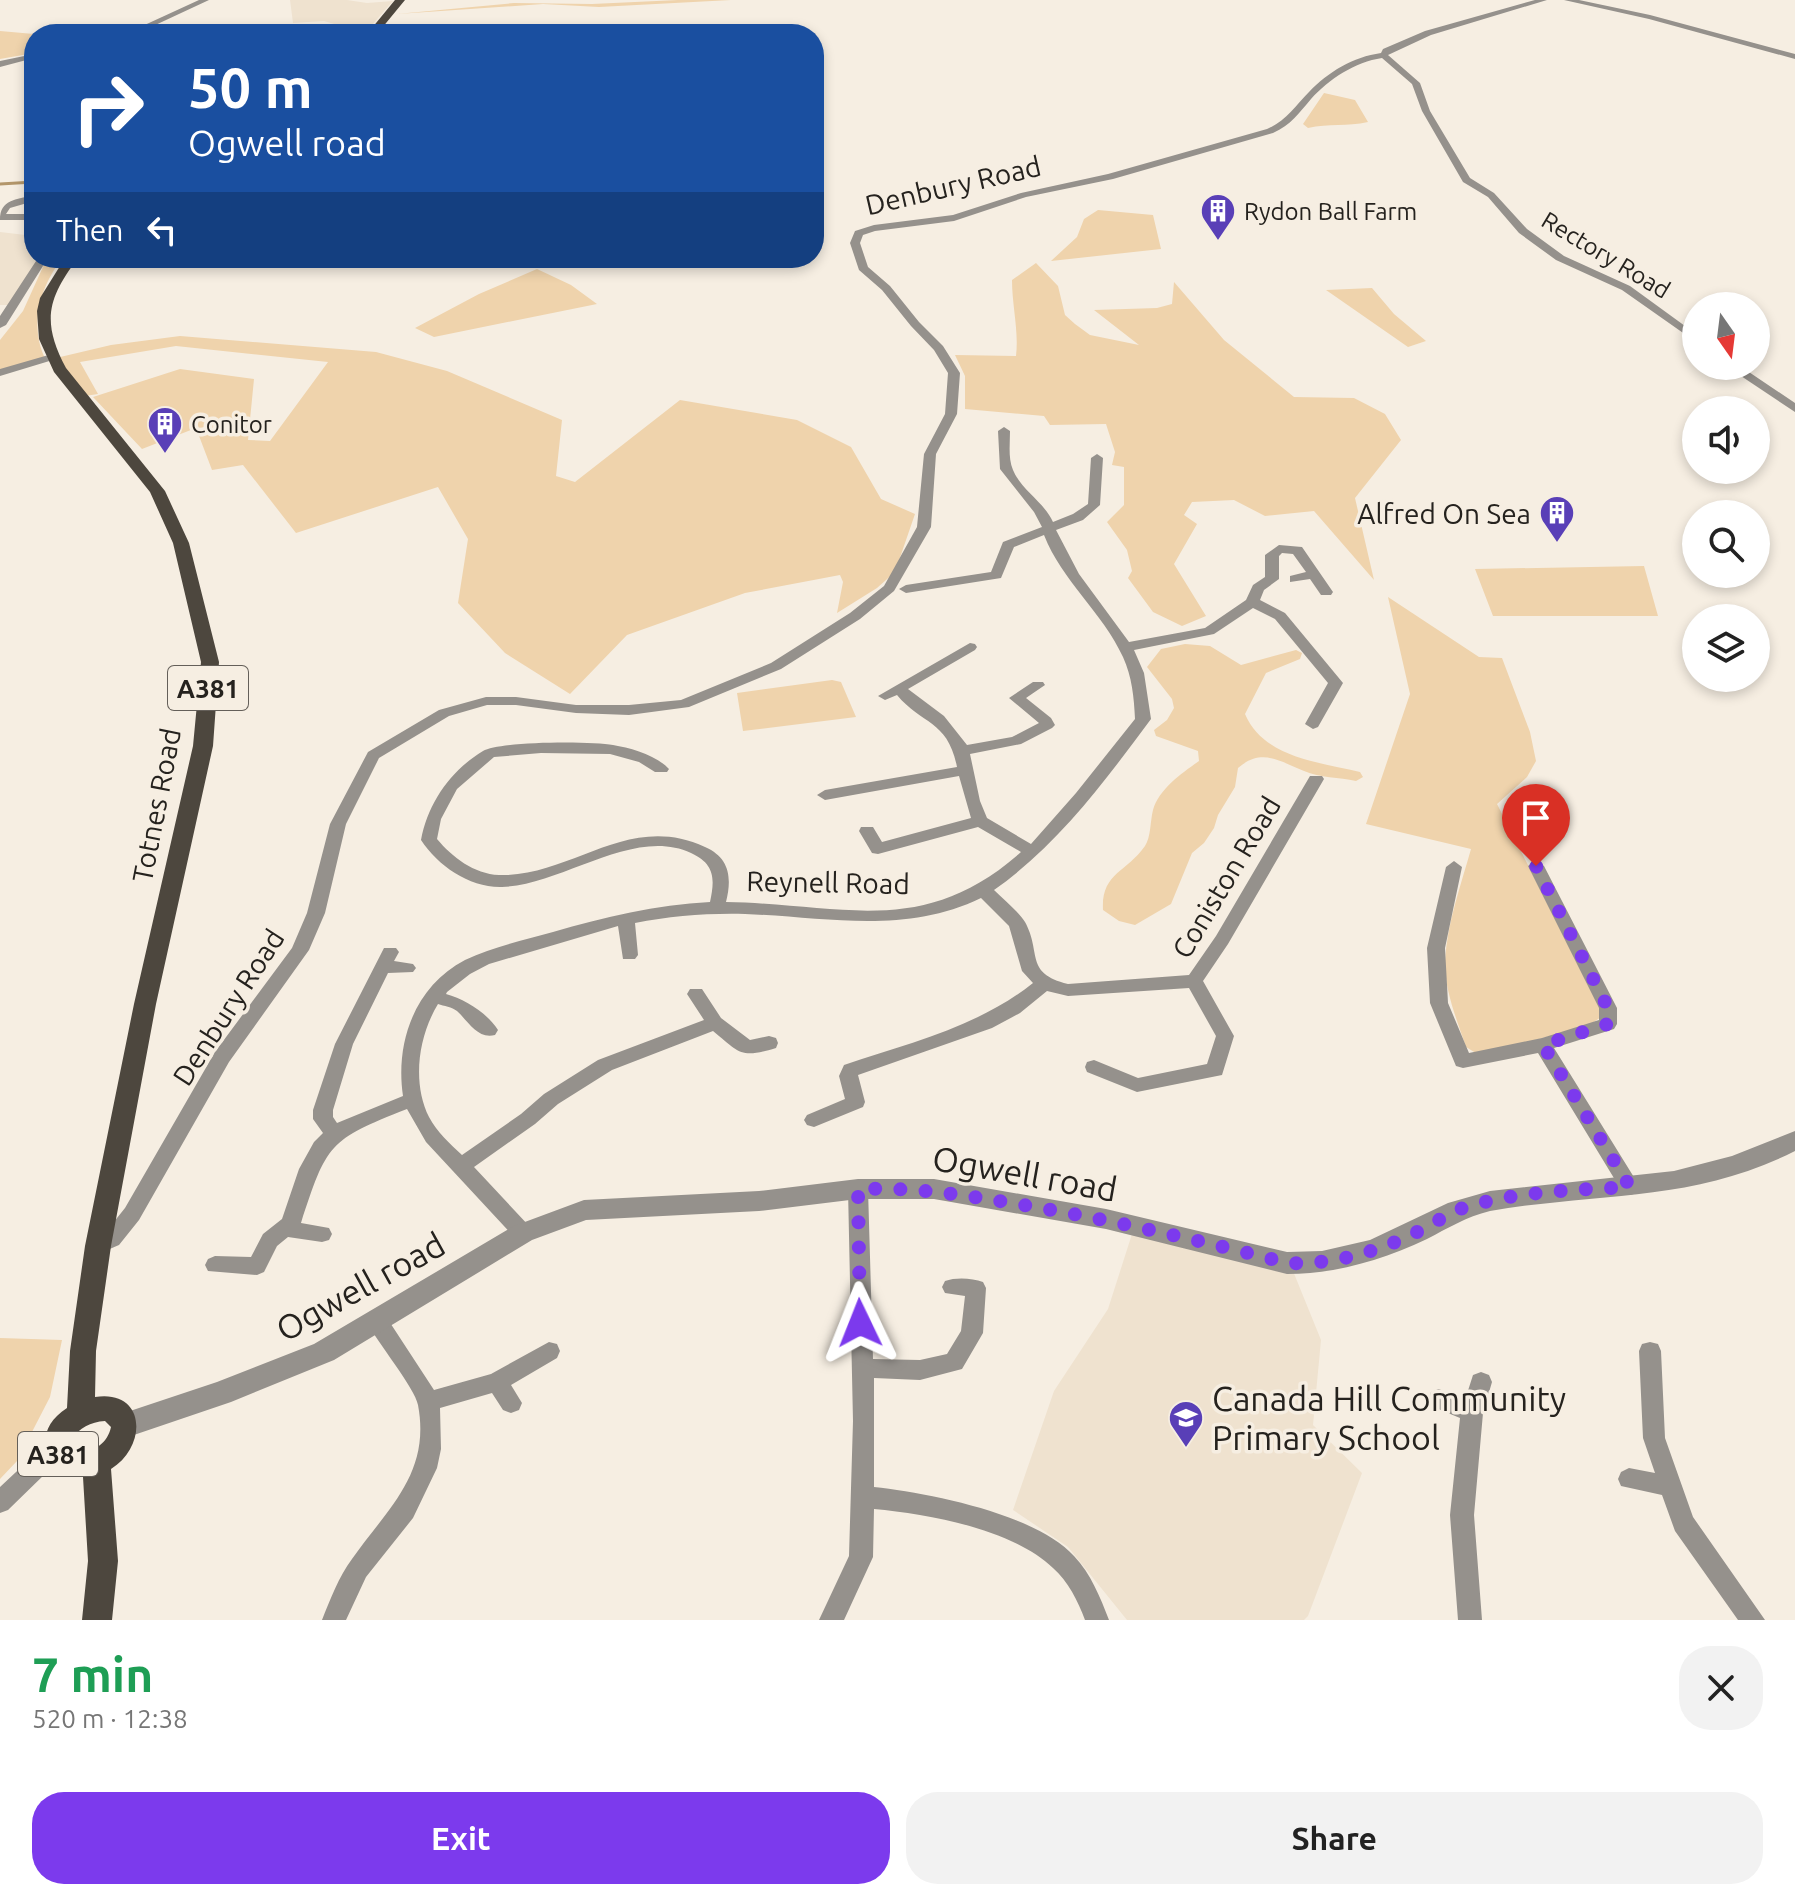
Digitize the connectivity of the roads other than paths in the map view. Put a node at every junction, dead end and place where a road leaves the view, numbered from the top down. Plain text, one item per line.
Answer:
1 (205, 0) edge
2 (400, 0) edge
3 (1543, 0) edge
4 (1568, 0) edge
5 (151, 24) edge
6 (380, 24) edge
7 (1384, 55) junction
8 (1795, 57) edge
9 (24, 58) edge
10 (0, 64) edge
11 (24, 201) edge
12 (0, 216) edge
13 (24, 218) edge
14 (16, 219) junction
15 (24, 225) edge
16 (37, 268) edge
17 (65, 268) edge
18 (0, 325) edge
19 (1682, 329) edge
20 (52, 357) junction
21 (0, 373) edge
22 (1753, 380) edge
23 (1795, 408) edge
24 (1004, 431) dead end
25 (1097, 458) dead end
26 (1050, 529) junction
27 (1315, 574) junction
28 (1295, 579) dead end
29 (906, 589) dead end
30 (1326, 592) dead end
31 (1252, 602) junction
32 (970, 647) dead end
33 (1126, 647) junction
34 (1038, 685) dead end
35 (1313, 724) dead end
36 (962, 751) junction
37 (661, 769) dead end
38 (967, 770) junction
39 (1316, 779) dead end
40 (825, 795) dead end
41 (980, 821) junction
42 (867, 831) dead end
43 (1033, 852) junction
44 (1536, 866) dead end
45 (1454, 867) dead end
46 (983, 889) junction
47 (717, 908) junction
48 (626, 919) junction
49 (629, 955) dead end
50 (407, 968) dead end
51 (1194, 981) junction
52 (1044, 984) junction
53 (696, 994) dead end
54 (435, 997) junction
55 (715, 1023) junction
56 (489, 1030) dead end
57 (769, 1043) dead end
58 (1543, 1045) junction
59 (1094, 1067) dead end
60 (414, 1099) junction
61 (814, 1120) dead end
62 (335, 1134) junction
63 (1795, 1140) edge
64 (461, 1166) junction
65 (1630, 1187) junction
66 (858, 1189) junction
67 (291, 1224) junction
68 (523, 1233) junction
69 (322, 1234) dead end
70 (98, 1246) junction
71 (215, 1265) dead end
72 (952, 1287) dead end
73 (377, 1321) junction
74 (549, 1351) dead end
75 (1650, 1351) dead end
76 (862, 1368) junction
77 (497, 1382) junction
78 (1481, 1382) dead end
79 (1439, 1399) dead end
80 (429, 1401) junction
81 (511, 1403) dead end
82 (81, 1413) junction
83 (1472, 1413) junction
84 (125, 1425) junction
85 (59, 1455) junction
86 (96, 1463) junction
87 (1629, 1479) dead end
88 (1669, 1486) junction
89 (863, 1497) junction
90 (0, 1502) edge
91 (97, 1620) edge
92 (334, 1620) edge
93 (831, 1620) edge
94 (1097, 1620) edge
95 (1470, 1620) edge
96 (1753, 1620) edge

1 - 5 street
2 - 6 main road
3 - 7 street, Denbury Road
4 - 8 street
7 - 19 street, Rectory Road
7 - 70 street, Denbury Road
9 - 10 street
11 - 12 street
12 - 14 street
13 - 14 street
14 - 15 street
16 - 18 street
17 - 20 main road, Totnes Road / A381
20 - 21 street
20 - 70 main road, Totnes Road / A381
22 - 23 street
24 - 26 street
25 - 26 street
26 - 29 street
26 - 33 street
27 - 28 street
27 - 30 street
27 - 31 street
31 - 33 street
31 - 35 street
32 - 36 street
33 - 43 street, Reynell Road
34 - 36 street
36 - 38 street
37 - 47 street
38 - 40 street
38 - 41 street
39 - 51 street, Coniston Road
41 - 42 street
41 - 43 street
43 - 46 street, Reynell Road
44 - 58 street
45 - 58 street
46 - 47 street, Reynell Road
46 - 52 street
47 - 48 street, Reynell Road
48 - 49 street
48 - 54 street, Reynell Road
50 - 62 street
51 - 52 street, Coniston Road
51 - 59 street
52 - 61 street
53 - 55 street
54 - 56 street
54 - 60 street, Reynell Road
55 - 57 street
55 - 64 street
58 - 65 street
60 - 62 street
60 - 64 street, Reynell Road
62 - 67 street
63 - 65 street, Ogwell road
64 - 68 street, Reynell Road
65 - 66 street, Ogwell road
66 - 68 street, Ogwell road
66 - 76 street
67 - 69 street
67 - 71 street
68 - 73 street, Ogwell road
70 - 82 main road, Totnes Road / A381
72 - 76 street
73 - 80 street
73 - 84 street, Ogwell road
74 - 77 street
75 - 88 street
76 - 89 street
77 - 80 street
77 - 81 street
78 - 83 street
79 - 83 street
80 - 92 street
82 - 84 main road, A381
82 - 85 main road, A381
83 - 95 street
84 - 86 main road, A381
85 - 86 main road, A381
85 - 90 street
86 - 91 main road, A381
87 - 88 street
88 - 96 street
89 - 93 street
89 - 94 street

